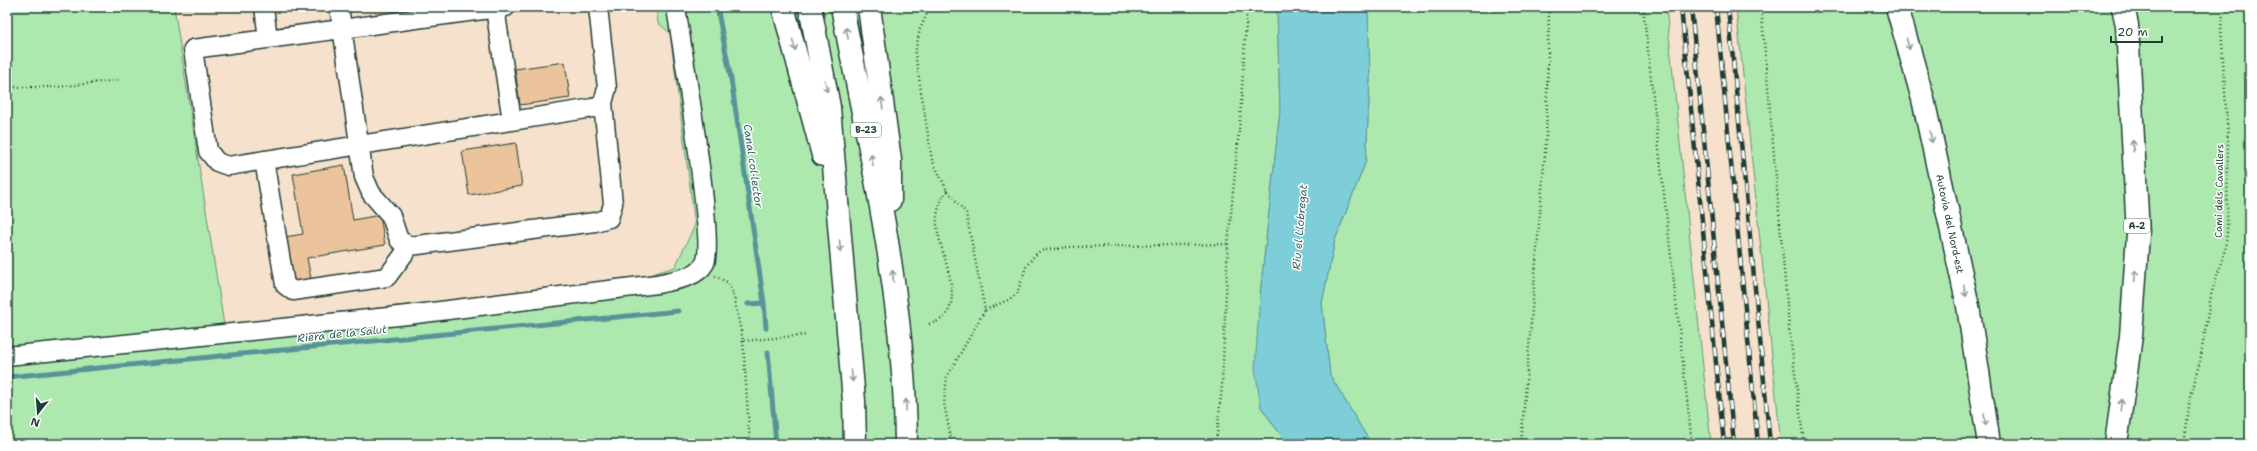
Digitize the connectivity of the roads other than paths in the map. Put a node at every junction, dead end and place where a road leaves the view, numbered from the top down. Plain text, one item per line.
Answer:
1 (264, 7) edge
2 (339, 7) edge
3 (598, 7) edge
4 (676, 7) edge
5 (784, 7) edge
6 (810, 7) edge
7 (842, 7) edge
8 (868, 7) edge
9 (1897, 7) edge
10 (2123, 7) edge
11 (496, 8) edge
12 (342, 29) junction
13 (268, 39) junction
14 (603, 103) junction
15 (512, 121) junction
16 (360, 145) junction
17 (264, 160) junction
18 (837, 208) junction
19 (410, 246) junction
20 (890, 254) junction
21 (7, 356) edge
22 (855, 444) edge
23 (906, 444) edge
24 (1989, 444) edge
25 (2116, 444) edge

1 - 13 lane
2 - 12 lane
3 - 14 lane
4 - 21 lane
5 -> 18 highway
6 -> 18 highway
20 -> 7 highway, B-23
20 -> 8 highway
9 -> 24 highway, Autovia del Nord-est
25 -> 10 highway, A-2
11 - 12 lane
11 - 15 lane
12 - 13 lane
12 - 16 lane
13 - 17 lane
14 - 15 lane
14 - 19 lane
15 - 16 lane
16 - 17 lane
16 - 19 lane
17 - 19 lane
18 -> 22 highway
23 -> 20 highway, B-23

